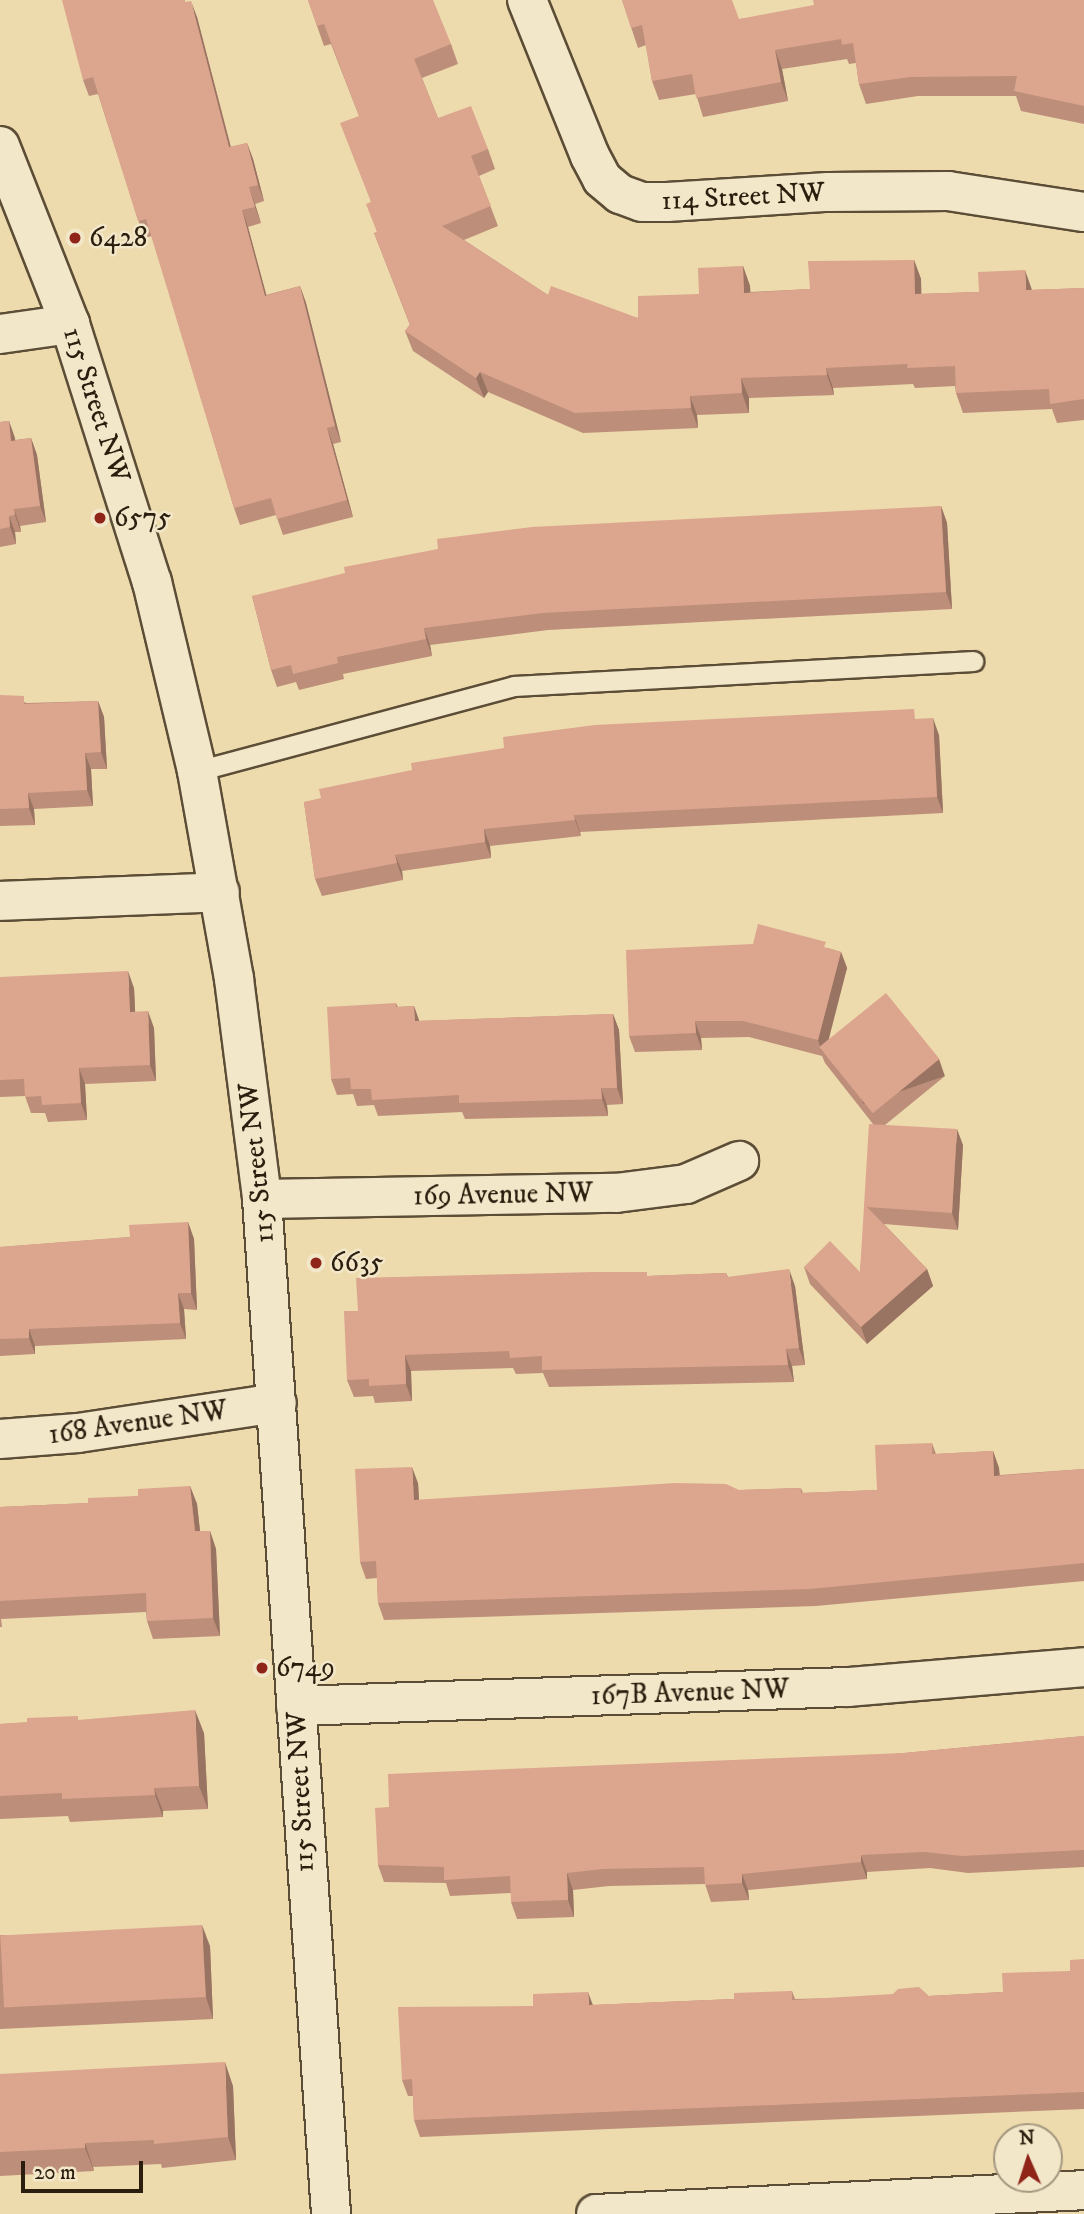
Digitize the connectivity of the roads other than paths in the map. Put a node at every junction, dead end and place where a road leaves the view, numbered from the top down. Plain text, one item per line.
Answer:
1 (527, 0) edge
2 (0, 146) edge
3 (1084, 212) edge
4 (70, 324) junction
5 (0, 334) edge
6 (973, 661) dead end
7 (197, 771) junction
8 (220, 892) junction
9 (0, 901) edge
10 (739, 1161) dead end
11 (262, 1199) junction
12 (277, 1403) junction
13 (0, 1439) edge
14 (1084, 1667) edge
15 (296, 1706) junction
16 (1084, 2190) edge
17 (799, 2209) edge
18 (331, 2214) edge
19 (596, 2214) edge

1 - 3 street, 114 Street NW
2 - 4 street, 115 Street NW
4 - 5 street
4 - 7 street, 115 Street NW
6 - 7 lane
7 - 8 street, 115 Street NW
8 - 9 street
8 - 11 street, 115 Street NW
10 - 11 street, 169 Avenue NW
11 - 12 street, 115 Street NW
12 - 13 street, 168 Avenue NW
12 - 15 street, 115 Street NW
14 - 15 street, 167B Avenue NW
15 - 18 street, 115 Street NW
16 - 17 street
17 - 19 street

